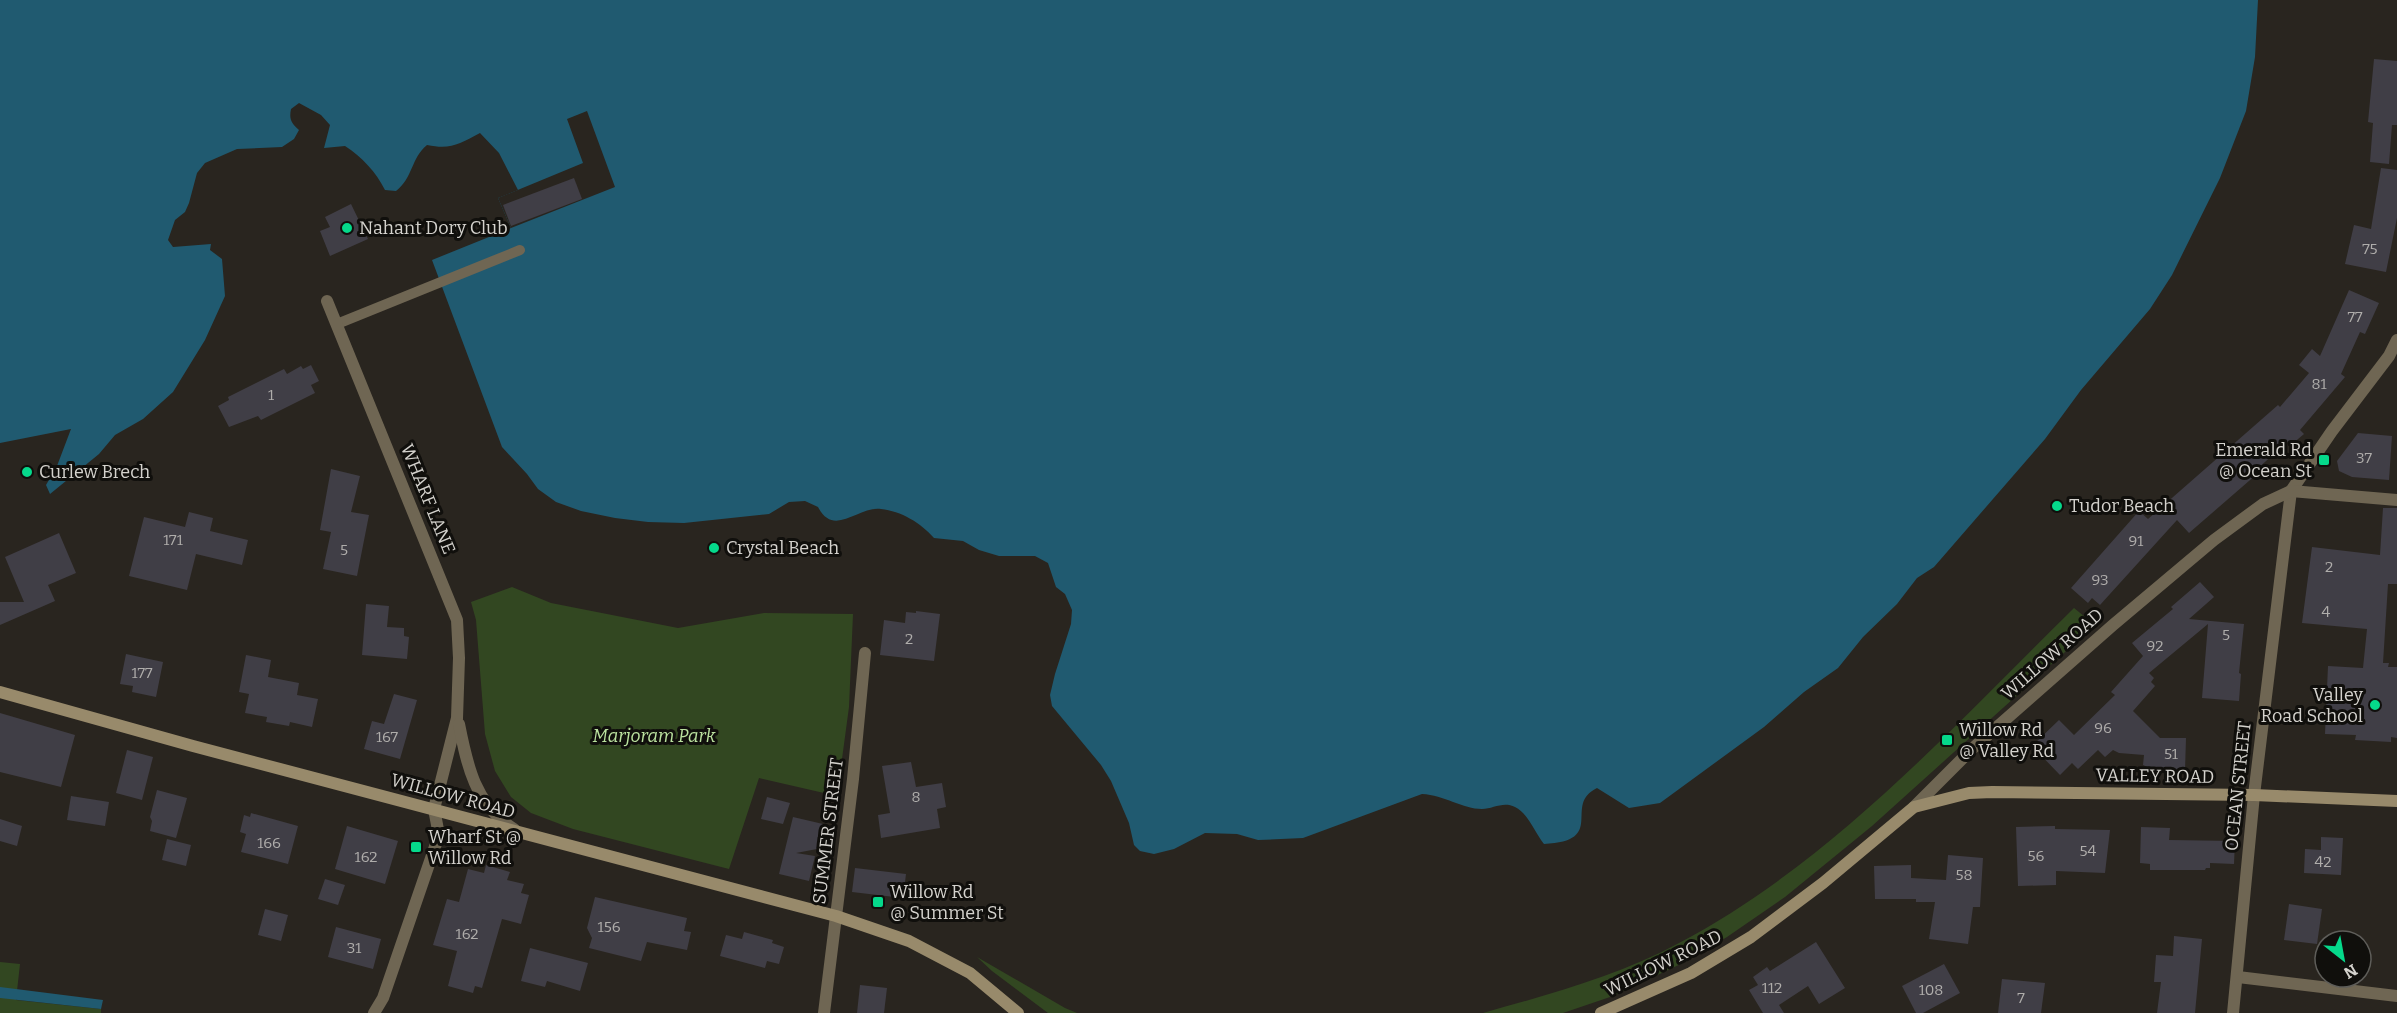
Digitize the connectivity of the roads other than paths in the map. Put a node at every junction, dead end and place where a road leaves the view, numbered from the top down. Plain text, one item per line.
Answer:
1 (520, 250) dead end
2 (327, 301) dead end
3 (337, 324) junction
4 (2397, 340) edge
5 (2291, 491) junction
6 (2397, 500) edge
7 (865, 653) dead end
8 (0, 692) edge
9 (458, 718) junction
10 (2254, 795) junction
11 (2397, 801) edge
12 (1914, 807) junction
13 (434, 809) junction
14 (517, 831) junction
15 (836, 916) junction
16 (2238, 977) junction
17 (2397, 996) edge
18 (374, 1013) edge
19 (824, 1013) edge
20 (1018, 1013) edge
21 (1601, 1013) edge
22 (2233, 1013) edge

1 - 3 lane
2 - 3 street, WHARF LANE
3 - 9 street, WHARF LANE
4 - 5 street
5 - 6 street
5 - 10 street, OCEAN STREET
5 - 12 street, WILLOW ROAD
7 - 15 street, SUMMER STREET
8 - 13 main road, WILLOW ROAD
9 - 13 street, WHARF LANE
9 - 14 street, WHARF LANE
10 - 11 main road, VALLEY ROAD
10 - 12 main road, VALLEY ROAD
10 - 16 street, OCEAN STREET
12 - 21 main road, WILLOW ROAD
13 - 14 main road, WILLOW ROAD
13 - 18 street
14 - 15 main road, WILLOW ROAD
15 - 19 street, SUMMER STREET
15 - 20 main road, WILLOW ROAD
16 - 17 street
16 - 22 street, OCEAN STREET

